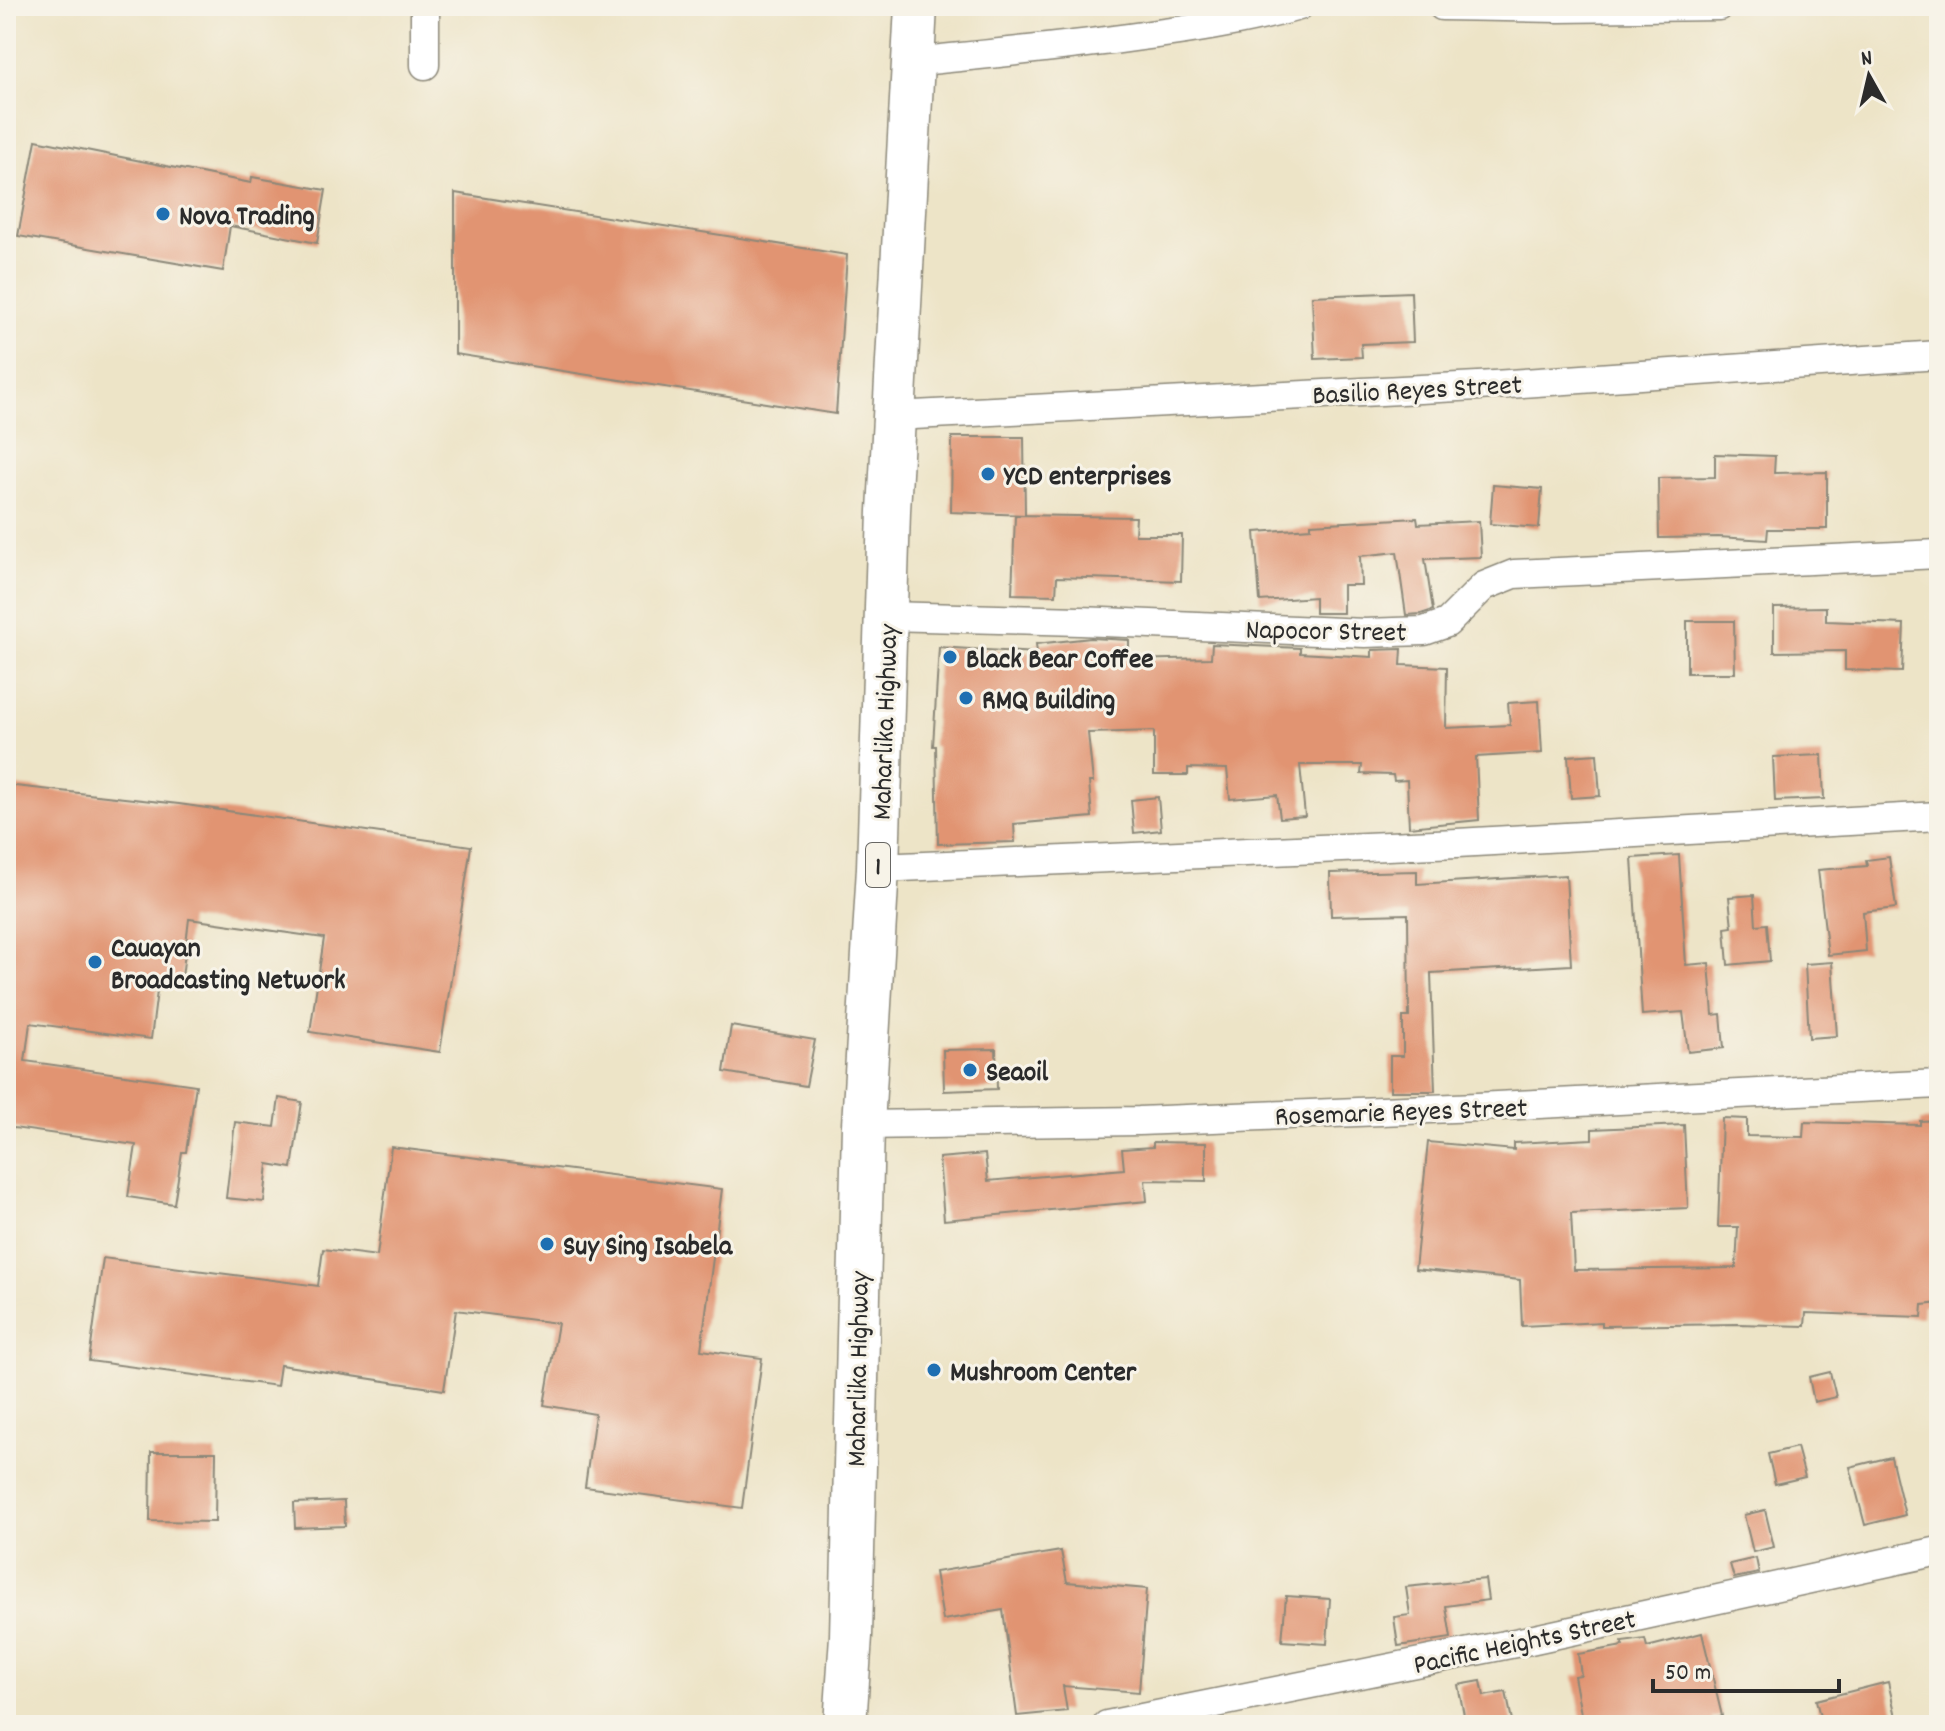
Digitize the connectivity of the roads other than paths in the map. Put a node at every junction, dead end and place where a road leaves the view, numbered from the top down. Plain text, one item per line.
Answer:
1 (425, 6) edge
2 (916, 6) edge
3 (1299, 6) edge
4 (1442, 6) edge
5 (1719, 6) edge
6 (911, 62) junction
7 (425, 65) dead end
8 (1939, 355) edge
9 (894, 416) junction
10 (1939, 554) edge
11 (886, 616) junction
12 (1939, 816) edge
13 (878, 868) junction
14 (1939, 1084) edge
15 (863, 1125) junction
16 (1939, 1551) edge
17 (845, 1725) edge
18 (1107, 1725) edge

1 - 7 street
2 - 6 highway, Maharlika Highway / 1
3 - 6 street
4 - 5 street
6 - 9 highway, Maharlika Highway / 1
8 - 9 street, Basilio Reyes Street
9 - 11 highway, Maharlika Highway / 1
10 - 11 street, Napocor Street
11 - 13 highway, Maharlika Highway / 1
12 - 13 street
13 - 15 highway, Maharlika Highway / 1
14 - 15 street, Rosemarie Reyes Street
15 - 17 highway, Maharlika Highway / 1
16 - 18 street, Pacific Heights Street

